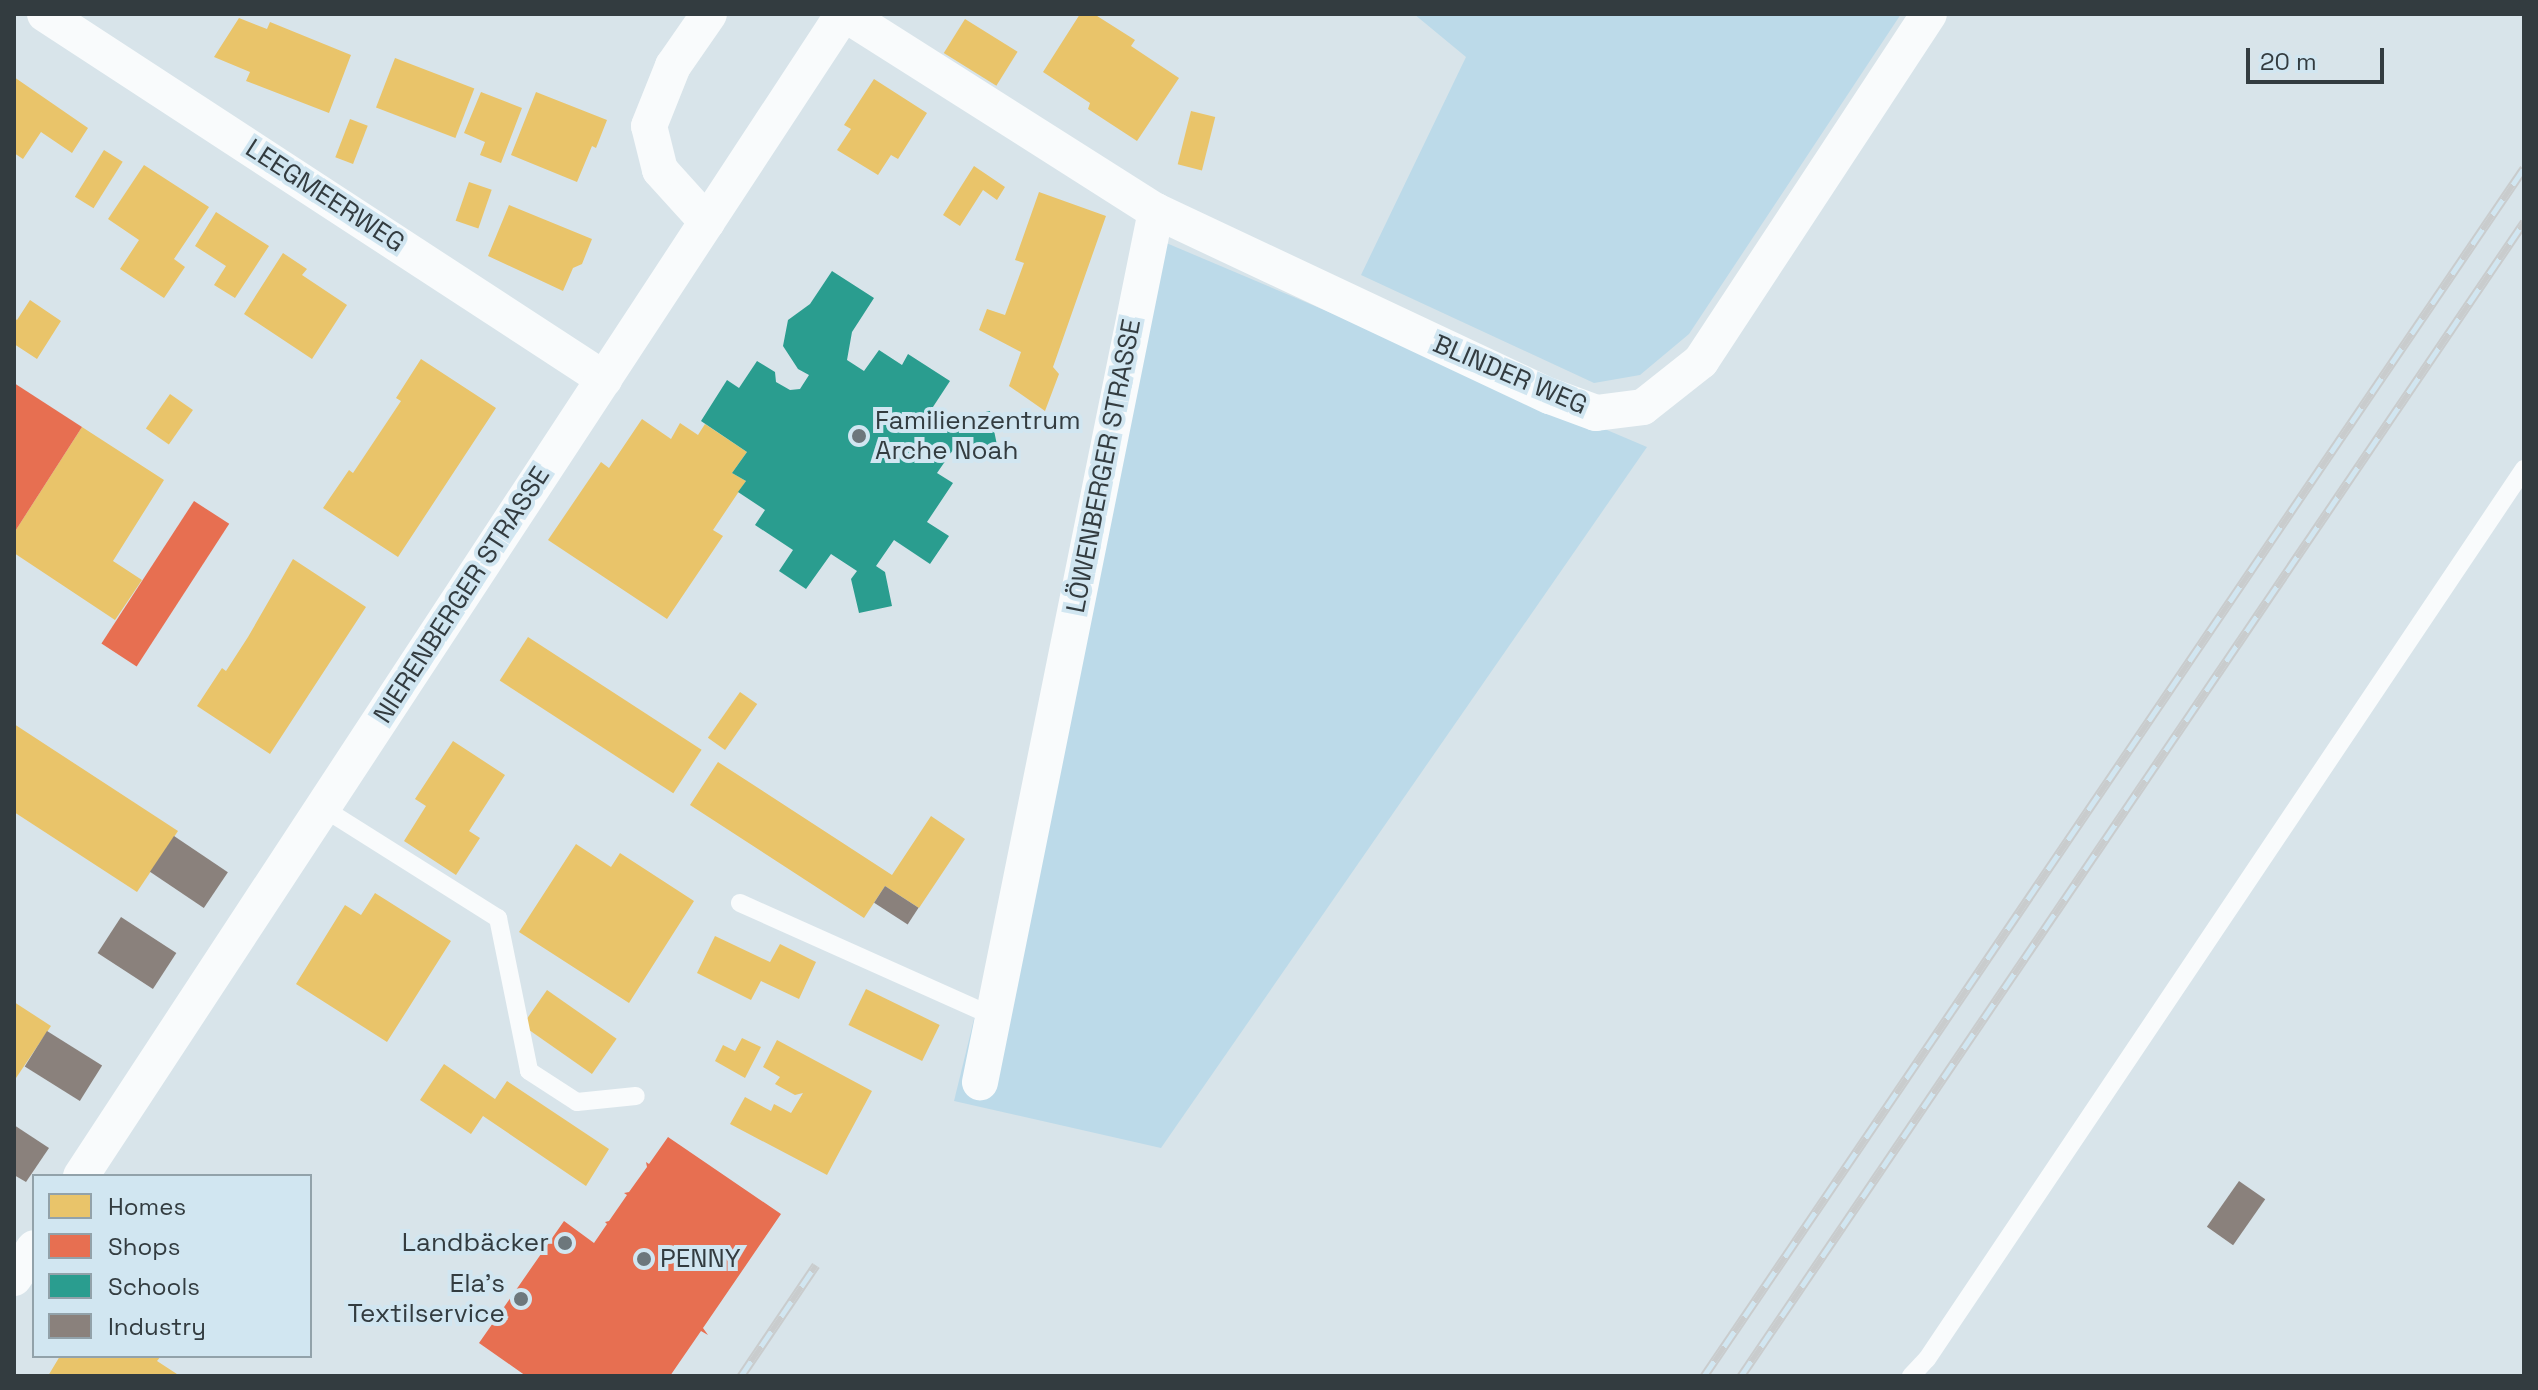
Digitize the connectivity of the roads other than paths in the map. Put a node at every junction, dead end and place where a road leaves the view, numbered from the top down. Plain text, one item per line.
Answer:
1 (45, 14) edge
2 (709, 14) edge
3 (844, 14) edge
4 (1929, 14) edge
5 (1156, 211) junction
6 (707, 222) junction
7 (604, 379) junction
8 (2524, 469) edge
9 (323, 808) junction
10 (740, 903) dead end
11 (993, 1016) junction
12 (980, 1082) dead end
13 (636, 1096) dead end
14 (82, 1174) edge
15 (32, 1251) edge
16 (14, 1278) edge
17 (1911, 1376) edge

1 - 7 street, LEEGMEERWEG
2 - 6 street
3 - 5 street
3 - 6 street, NIERENBERGER STRASSE
4 - 5 street, BLINDER WEG
5 - 11 street, LÖWENBERGER STRASSE
6 - 7 street, NIERENBERGER STRASSE
7 - 9 street, NIERENBERGER STRASSE
8 - 17 lane
9 - 13 lane
9 - 14 street, NIERENBERGER STRASSE
10 - 11 lane
11 - 12 street, LÖWENBERGER STRASSE
15 - 16 street

